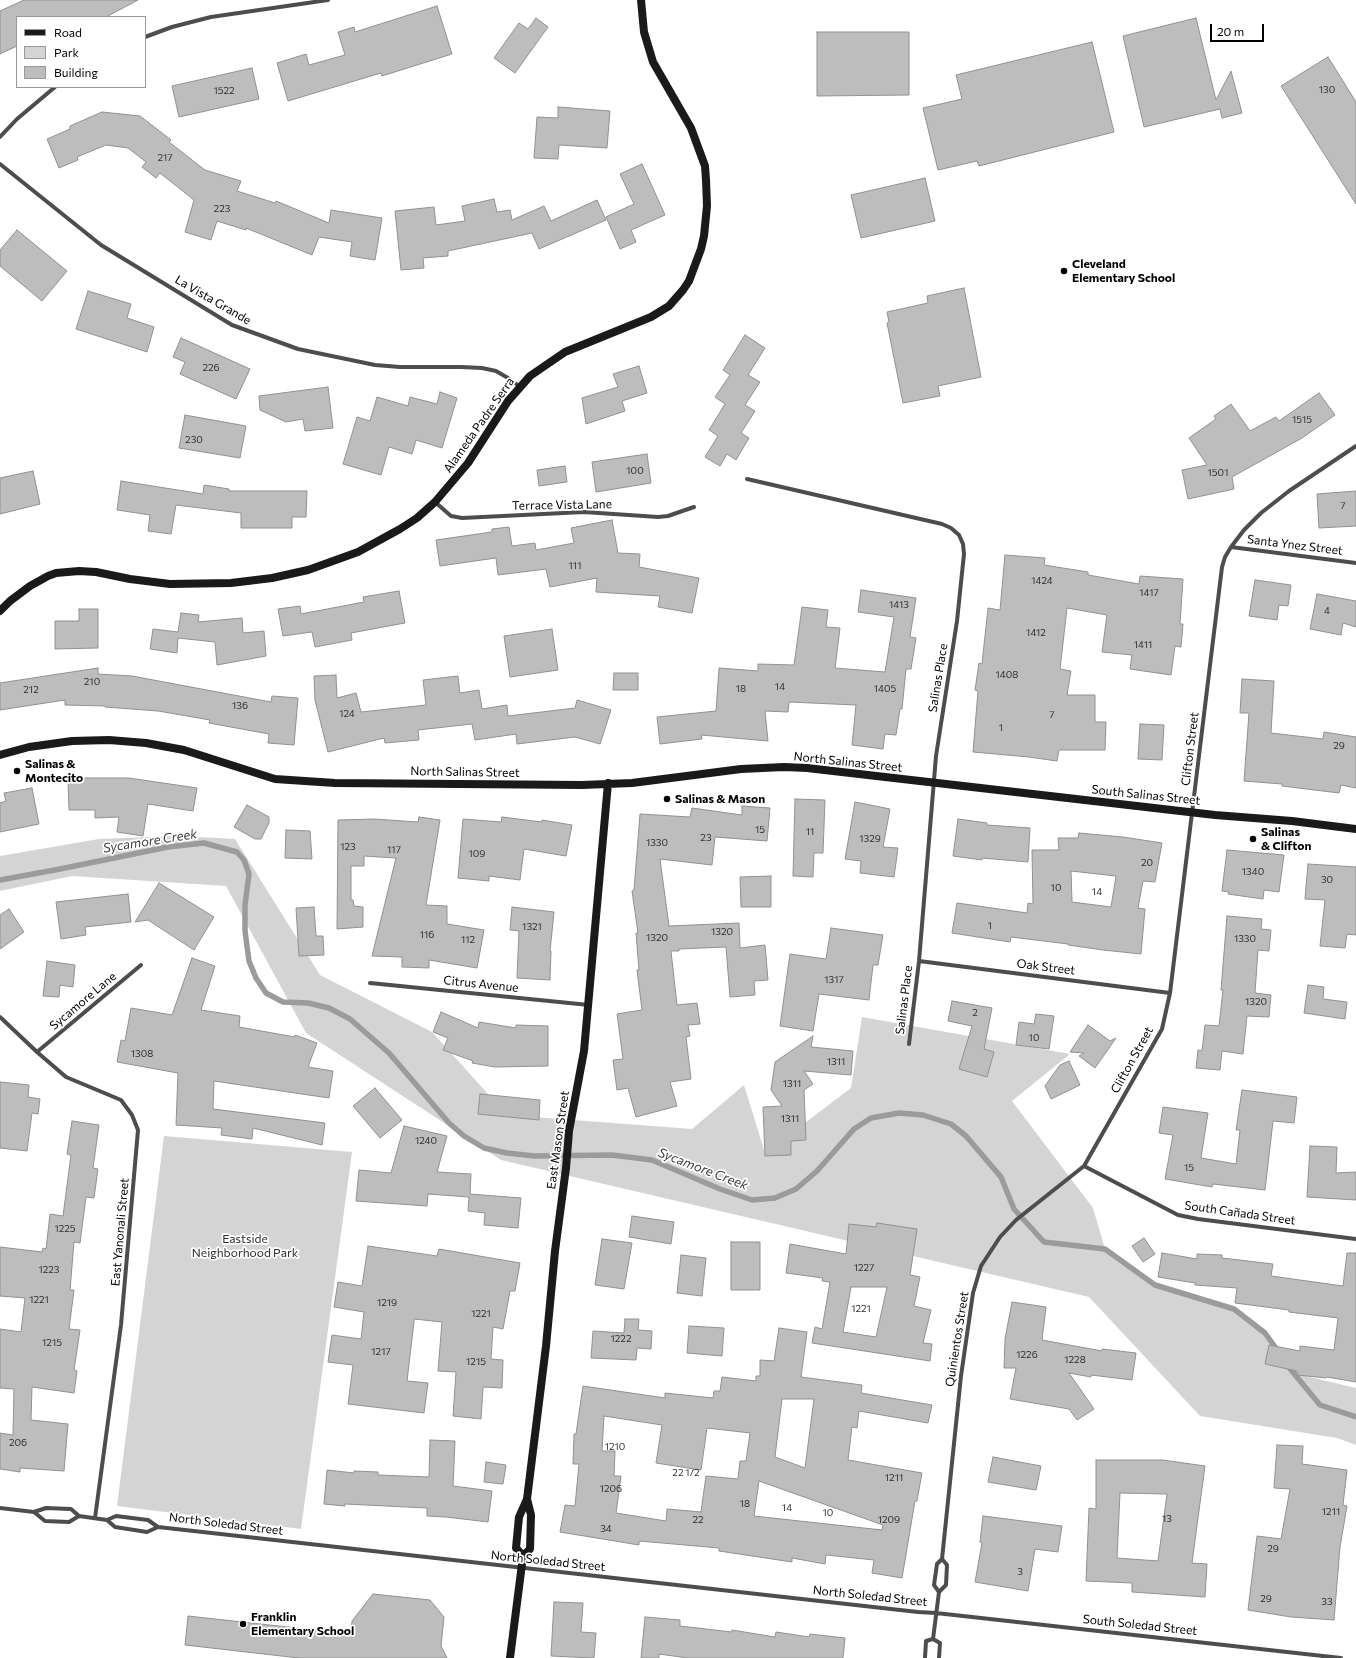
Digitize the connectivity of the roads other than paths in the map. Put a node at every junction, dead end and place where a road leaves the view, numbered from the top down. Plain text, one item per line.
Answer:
1 (328, 0) edge
2 (642, 0) edge
3 (146, 37) edge
4 (54, 88) edge
5 (0, 137) edge
6 (0, 164) edge
7 (520, 386) junction
8 (1356, 446) edge
9 (747, 479) dead end
10 (435, 502) junction
11 (694, 507) dead end
12 (1231, 546) junction
13 (1356, 563) edge
14 (0, 610) edge
15 (0, 755) edge
16 (934, 783) junction
17 (608, 784) junction
18 (1193, 812) junction
19 (1356, 829) edge
20 (919, 961) junction
21 (141, 965) dead end
22 (370, 983) dead end
23 (1170, 993) junction
24 (589, 1005) junction
25 (0, 1017) edge
26 (909, 1044) dead end
27 (37, 1052) junction
28 (1084, 1166) junction
29 (1356, 1239) edge
30 (527, 1499) junction
31 (0, 1508) edge
32 (34, 1512) junction
33 (79, 1516) junction
34 (95, 1518) junction
35 (107, 1520) junction
36 (158, 1527) junction
37 (523, 1556) junction
38 (942, 1559) junction
39 (521, 1567) junction
40 (939, 1592) junction
41 (936, 1613) junction
42 (933, 1639) junction
43 (510, 1658) edge
44 (925, 1658) edge
45 (939, 1658) edge
46 (1341, 1658) edge

1 - 3 street
2 - 7 street, Alameda Padre Serra
4 - 5 street
6 - 7 street, La Vista Grande
7 - 10 street, Alameda Padre Serra
8 - 12 street, Clifton Street
9 - 16 street, Salinas Place
10 - 11 street, Terrace Vista Lane
10 - 14 street, Alameda Padre Serra
12 - 13 street, Santa Ynez Street
12 - 18 street, Clifton Street
15 - 17 street, North Salinas Street
16 - 17 street, North Salinas Street
16 - 18 street, South Salinas Street
16 - 20 street, Salinas Place
17 - 24 street, East Mason Street
18 - 19 street, South Salinas Street
18 - 23 street, Clifton Street
20 - 23 street, Oak Street
20 - 26 street, Salinas Place
21 - 27 street, Sycamore Lane
22 - 24 street, Citrus Avenue
23 - 28 street, Clifton Street
24 - 30 street, East Mason Street
25 - 27 street, East Yanonali Street
27 - 34 street, East Yanonali Street
28 - 29 street, South Cañada Street
28 - 38 street, Quinientos Street
30 - 37 street, East Mason Street
30 - 37 street, East Mason Street
31 - 32 street, North Soledad Street
32 - 33 street, North Soledad Street
32 - 33 street, North Soledad Street
33 - 34 street, North Soledad Street
34 - 35 street, North Soledad Street
35 - 36 street, North Soledad Street
35 - 36 street, North Soledad Street
36 - 39 street, North Soledad Street
37 - 39 street, East Mason Street
38 - 40 street, Quinientos Street
38 - 40 street, Quinientos Street
39 - 41 street, North Soledad Street
39 - 43 street, East Mason Street
40 - 41 street, Quinientos Street
41 - 42 street, Quinientos Street
41 - 46 street, South Soledad Street
42 - 44 street, Quinientos Street
42 - 45 street, Quinientos Street

